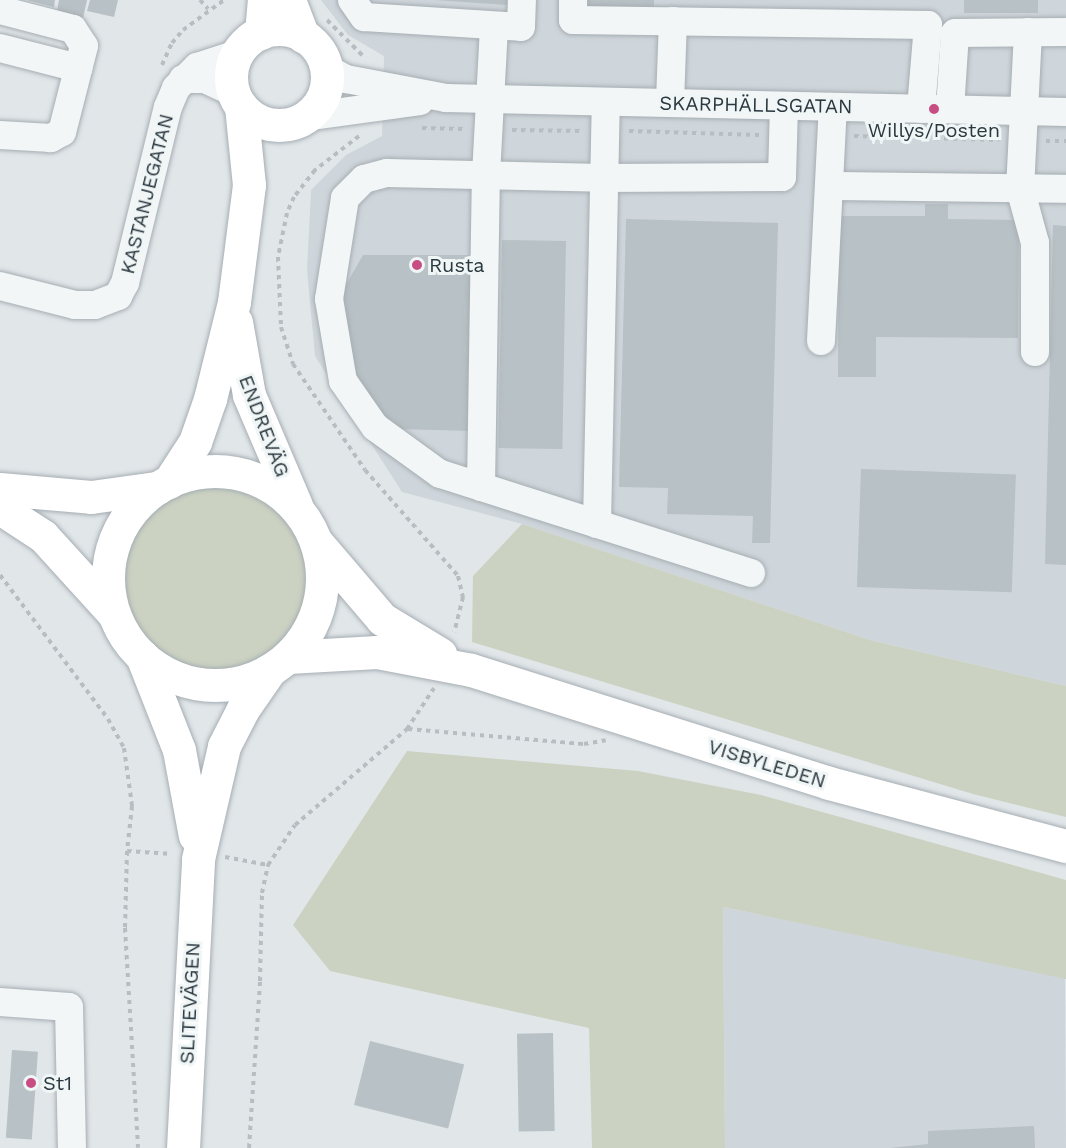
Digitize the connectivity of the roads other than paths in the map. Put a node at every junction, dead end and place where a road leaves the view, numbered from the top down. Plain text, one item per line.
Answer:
1 (264, 0) edge
2 (289, 0) edge
3 (352, 0) edge
4 (522, 0) edge
5 (573, 0) edge
6 (0, 10) edge
7 (673, 21) junction
8 (494, 26) junction
9 (1028, 32) junction
10 (1066, 32) edge
11 (303, 36) junction
12 (249, 44) junction
13 (0, 48) edge
14 (78, 68) junction
15 (326, 68) junction
16 (183, 79) junction
17 (446, 98) junction
18 (237, 99) junction
19 (490, 101) junction
20 (670, 102) junction
21 (784, 106) junction
22 (833, 107) junction
23 (921, 109) junction
24 (950, 109) junction
25 (1024, 112) junction
26 (1066, 112) edge
27 (605, 116) junction
28 (295, 121) junction
29 (0, 135) edge
30 (486, 176) junction
31 (602, 178) junction
32 (249, 185) junction
33 (830, 186) junction
34 (1020, 188) junction
35 (1066, 189) edge
36 (0, 286) edge
37 (234, 302) junction
38 (821, 341) dead end
39 (1035, 352) dead end
40 (163, 485) junction
41 (481, 487) junction
42 (0, 489) edge
43 (0, 508) edge
44 (299, 511) junction
45 (597, 524) junction
46 (316, 541) junction
47 (751, 573) dead end
48 (116, 617) junction
49 (142, 656) junction
50 (279, 663) junction
51 (471, 670) junction
52 (1066, 846) edge
53 (198, 856) junction
54 (0, 1002) edge
55 (72, 1148) edge
56 (183, 1148) edge

1 - 12 main road
2 - 11 main road
3 - 8 street
4 - 8 street
5 - 7 street
6 - 14 street
7 - 20 street
7 - 23 street
8 - 19 street
9 - 10 street
9 - 24 street
9 - 25 street
11 - 12 main road
11 - 15 main road
12 - 16 street, KASTANJEGATAN
12 - 18 main road
13 - 14 street
14 - 29 street
15 - 17 street, SKARPHÄLLSGATAN
15 - 28 main road
16 - 18 street
16 - 36 street, KASTANJEGATAN
17 - 19 street, SKARPHÄLLSGATAN
17 - 28 street, SKARPHÄLLSGATAN
18 - 28 main road
18 - 32 main road, ENDREVÄG
19 - 27 street, SKARPHÄLLSGATAN
19 - 30 street
20 - 21 street, SKARPHÄLLSGATAN
20 - 27 street, SKARPHÄLLSGATAN
21 - 22 street, SKARPHÄLLSGATAN
21 - 31 street
22 - 23 street, SKARPHÄLLSGATAN
22 - 33 street
23 - 24 street, SKARPHÄLLSGATAN
24 - 25 street, SKARPHÄLLSGATAN
25 - 26 street, SKARPHÄLLSGATAN
25 - 34 street
27 - 31 street
28 - 32 main road, ENDREVÄG
30 - 31 street
30 - 41 street
30 - 41 street
31 - 45 street
32 - 37 main road, ENDREVÄG
33 - 34 street
33 - 38 street
34 - 35 street
34 - 39 street
37 - 40 main road, ENDREVÄG
37 - 44 main road, ENDREVÄG
40 - 42 main road
40 - 44 main road
40 - 48 main road
41 - 45 street
43 - 48 main road
44 - 46 main road
45 - 47 street
46 - 50 main road
46 - 51 main road, VISBYLEDEN
48 - 49 main road
49 - 50 main road
49 - 53 main road, SLITEVÄGEN
50 - 51 main road, VISBYLEDEN
50 - 53 main road, SLITEVÄGEN
51 - 52 main road, VISBYLEDEN
53 - 56 main road, SLITEVÄGEN
54 - 55 street

